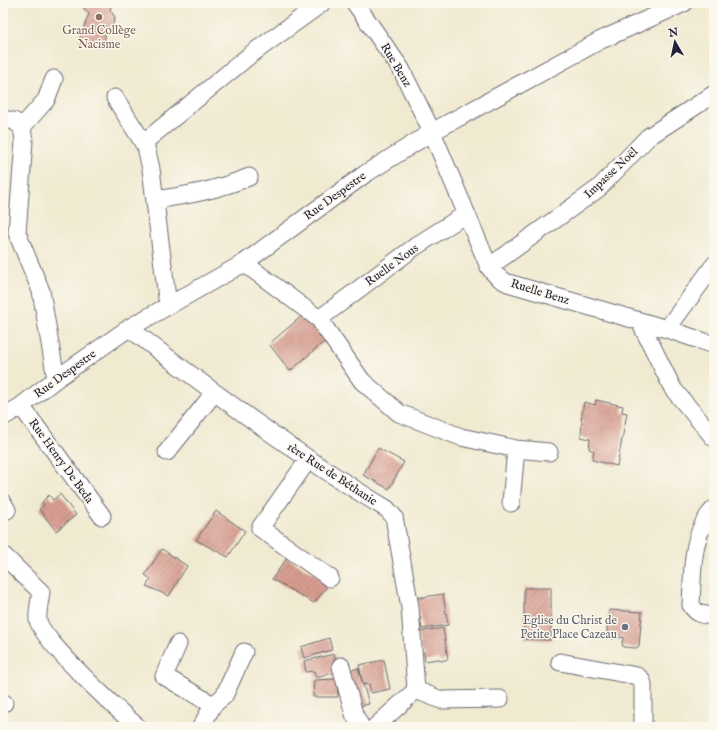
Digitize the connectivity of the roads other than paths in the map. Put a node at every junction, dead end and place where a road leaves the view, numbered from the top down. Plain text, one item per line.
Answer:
1 (322, 3) edge
2 (355, 3) edge
3 (684, 3) edge
4 (54, 79) dead end
5 (714, 94) edge
6 (115, 98) dead end
7 (3, 119) edge
8 (22, 127) junction
9 (432, 132) junction
10 (144, 142) junction
11 (249, 177) dead end
12 (155, 200) junction
13 (466, 214) junction
14 (10, 236) edge
15 (244, 263) junction
16 (714, 266) edge
17 (489, 267) junction
18 (168, 306) junction
19 (319, 319) junction
20 (640, 322) junction
21 (129, 328) junction
22 (667, 329) junction
23 (714, 345) edge
24 (56, 379) junction
25 (214, 392) junction
26 (9, 410) edge
27 (714, 438) edge
28 (516, 449) junction
29 (167, 452) dead end
30 (549, 452) dead end
31 (308, 460) junction
32 (511, 503) dead end
33 (714, 509) edge
34 (102, 516) dead end
35 (3, 555) edge
36 (330, 578) dead end
37 (707, 615) edge
38 (178, 644) dead end
39 (244, 652) dead end
40 (560, 662) dead end
41 (341, 666) dead end
42 (416, 690) junction
43 (500, 699) dead end
44 (213, 705) junction
45 (138, 727) edge
46 (201, 727) edge
47 (362, 727) edge
48 (376, 727) edge
49 (643, 727) edge

1 - 10 street
2 - 9 street, Rue Benz
3 - 9 street, Rue Despestre
4 - 8 street
5 - 17 street, Impasse Noël
6 - 10 street
7 - 8 street
8 - 14 street
9 - 13 street, Ruelle Benz
9 - 15 street, Rue Despestre
10 - 12 street
11 - 12 street
12 - 18 street
13 - 17 street, Ruelle Benz
13 - 19 street, Ruelle Nous
14 - 24 street
15 - 18 street, Rue Despestre
15 - 19 street
16 - 22 street
17 - 20 street, Ruelle Benz
18 - 21 street, Rue Despestre
19 - 28 street
20 - 22 street, Ruelle Benz
20 - 27 street
21 - 24 street, Rue Despestre
21 - 25 street, 1ère Rue de Béthanie
22 - 23 street, Ruelle Benz
24 - 26 street, Rue Despestre
25 - 29 street
25 - 31 street, 1ère Rue de Béthanie
26 - 34 street, Rue Henry De Beda
28 - 30 street
28 - 32 street
31 - 36 street
31 - 42 street, 1ère Rue de Béthanie
33 - 37 street
35 - 45 street
38 - 44 street
39 - 44 street
40 - 49 street
41 - 47 street
42 - 43 street
42 - 48 street
44 - 46 street

